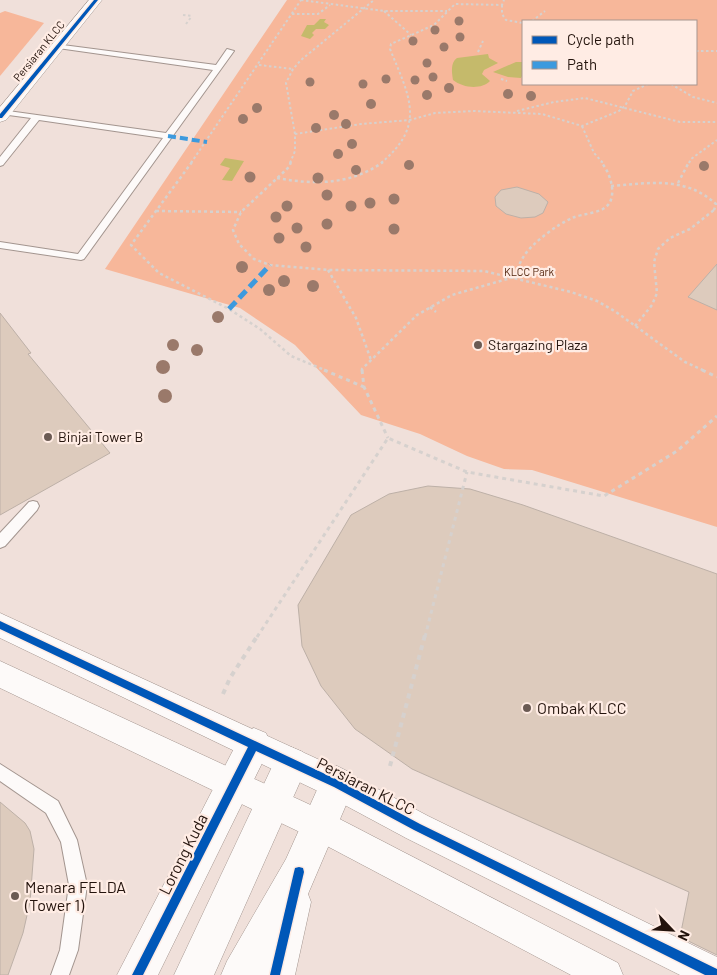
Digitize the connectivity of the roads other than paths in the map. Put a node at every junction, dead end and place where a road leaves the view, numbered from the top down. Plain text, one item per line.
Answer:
1 (80, 0) edge
2 (96, 0) edge
3 (58, 46) junction
4 (230, 51) dead end
5 (218, 68) junction
6 (6, 88) dead end
7 (1, 114) edge
8 (37, 118) junction
9 (168, 136) junction
10 (0, 163) edge
11 (0, 245) edge
12 (33, 506) dead end
13 (0, 542) edge
14 (0, 625) edge
15 (0, 674) edge
16 (254, 745) junction
17 (292, 764) junction
18 (0, 772) edge
19 (337, 784) junction
20 (234, 785) junction
21 (273, 803) junction
22 (319, 825) junction
23 (299, 872) junction
24 (60, 975) edge
25 (137, 975) edge
26 (194, 975) edge
27 (241, 975) edge
28 (275, 975) edge
29 (606, 975) edge
30 (717, 975) edge

1 - 6 street, Persiaran KLCC
2 - 3 street, Persiaran KLCC
3 - 5 lane
3 - 7 street, Persiaran KLCC
4 - 5 lane
5 - 9 lane
7 - 8 lane
8 - 9 lane
8 - 10 lane
9 - 11 lane
12 - 13 lane
14 - 16 street, Persiaran KLCC
15 - 20 street
16 - 17 street, Persiaran KLCC
16 - 20 street, Lorong Kuda
17 - 19 street, Persiaran KLCC
17 - 21 street
18 - 24 lane
19 - 22 street
19 - 30 street, Persiaran KLCC
20 - 21 street
20 - 25 street, Lorong Kuda
21 - 22 street
21 - 26 street
22 - 23 street
22 - 29 street
23 - 27 street
23 - 28 street

